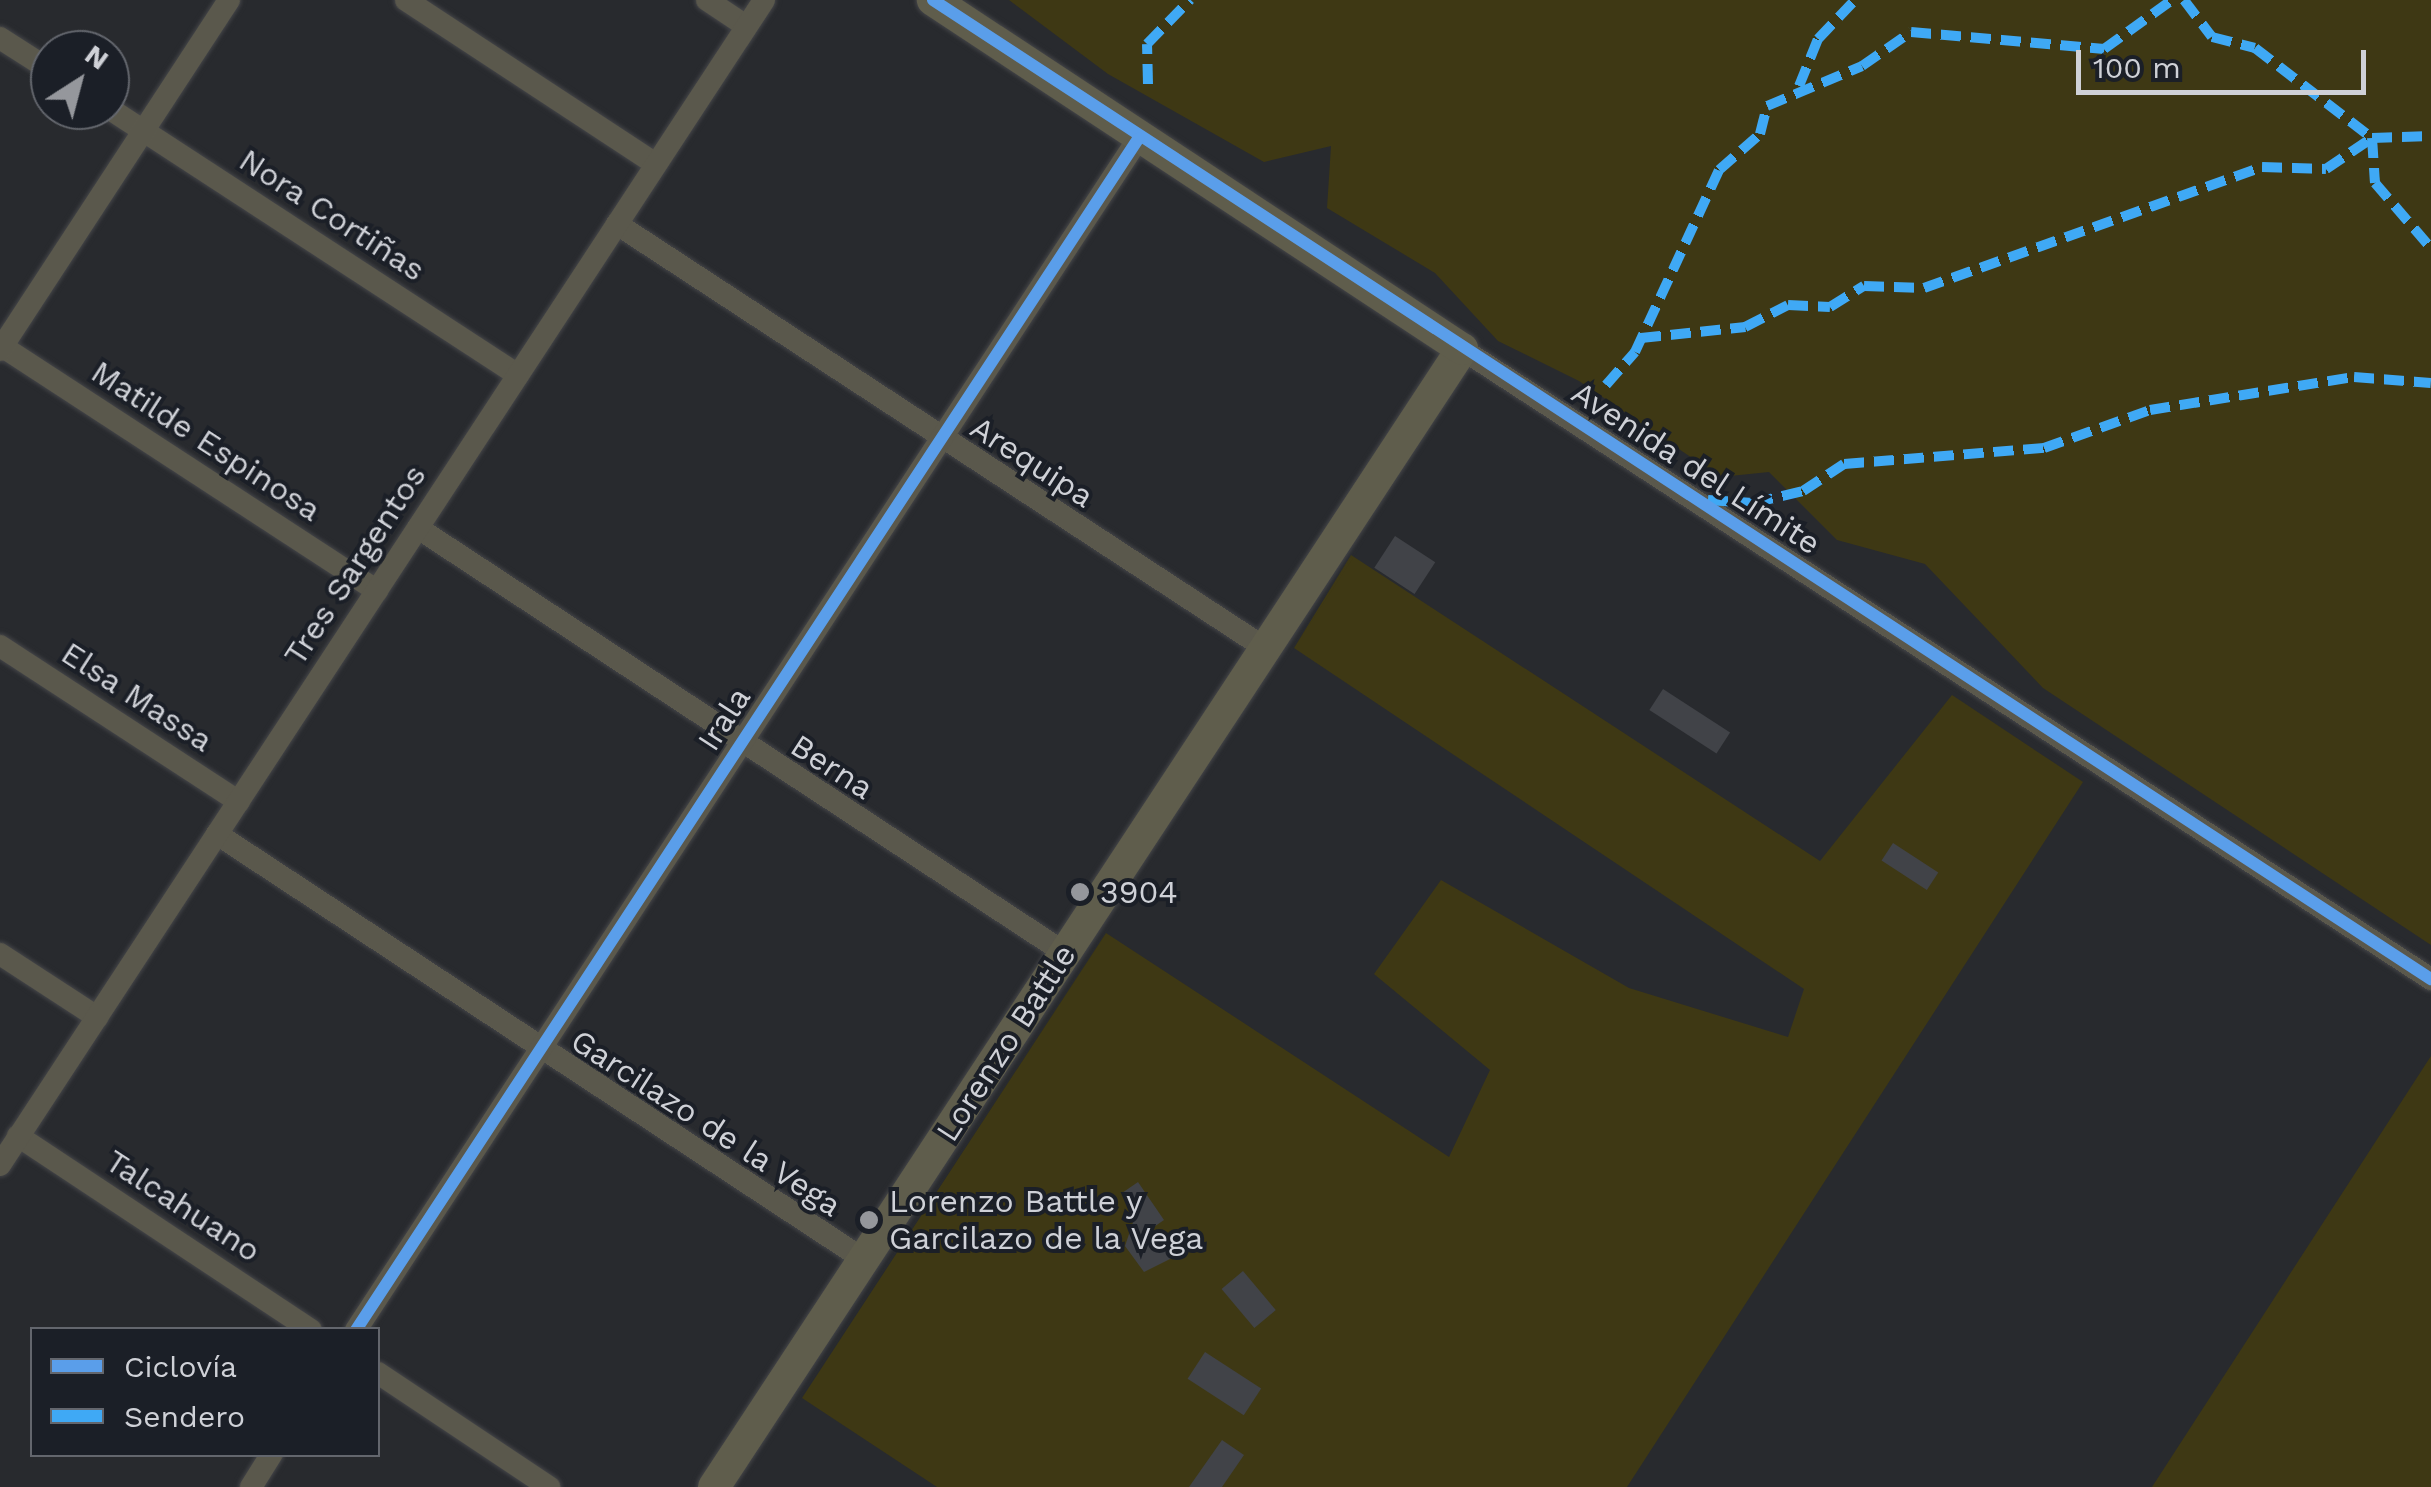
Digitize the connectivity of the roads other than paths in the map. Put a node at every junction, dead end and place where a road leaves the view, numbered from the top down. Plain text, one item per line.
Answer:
1 (230, 0) edge
2 (406, 0) edge
3 (706, 0) edge
4 (764, 0) edge
5 (933, 0) edge
6 (746, 26) junction
7 (0, 38) edge
8 (30, 57) edge
9 (130, 122) edge
10 (144, 131) junction
11 (1138, 138) junction
12 (656, 164) junction
13 (617, 224) junction
14 (1, 347) edge
15 (1462, 349) junction
16 (518, 375) junction
17 (942, 437) junction
18 (418, 528) junction
19 (376, 591) junction
20 (0, 646) edge
21 (1265, 648) junction
22 (742, 741) junction
23 (238, 802) junction
24 (218, 834) junction
25 (1065, 953) junction
26 (0, 954) edge
27 (2431, 979) edge
28 (98, 1017) junction
29 (542, 1047) junction
30 (18, 1136) junction
31 (0, 1164) edge
32 (864, 1259) junction
33 (307, 1327) edge
34 (358, 1327) edge
35 (380, 1374) edge
36 (270, 1457) edge
37 (250, 1487) edge
38 (549, 1487) edge
39 (714, 1487) edge

1 - 10 street
2 - 12 street
3 - 6 street
4 - 6 street, Tres Sargentos
5 - 11 street, Avenida del Límite
6 - 12 street, Tres Sargentos
7 - 8 street
9 - 10 street, Nora Cortiñas
10 - 14 street
10 - 16 street, Nora Cortiñas
11 - 15 street, Avenida del Límite
11 - 17 street, Irala
12 - 13 street, Tres Sargentos
13 - 16 street, Tres Sargentos
13 - 17 street, Arequipa
14 - 19 street, Matilde Espinosa
15 - 21 street, Lorenzo Battle
15 - 27 street, Avenida del Límite
16 - 18 street, Tres Sargentos
17 - 21 street, Arequipa
17 - 22 street, Irala
18 - 19 street, Tres Sargentos
18 - 22 street, Berna
19 - 23 street, Tres Sargentos
20 - 23 street, Elsa Massa
21 - 25 street, Lorenzo Battle
22 - 25 street, Berna
22 - 29 street, Irala
23 - 24 street, Tres Sargentos
24 - 28 street, Tres Sargentos
24 - 29 street, Garcilazo de la Vega
25 - 32 street, Lorenzo Battle
26 - 28 street
28 - 30 street, Tres Sargentos
29 - 32 street, Garcilazo de la Vega
29 - 34 street, Irala
30 - 31 street, Tres Sargentos
30 - 33 street, Talcahuano
32 - 39 street, Lorenzo Battle
35 - 38 street
36 - 37 street

